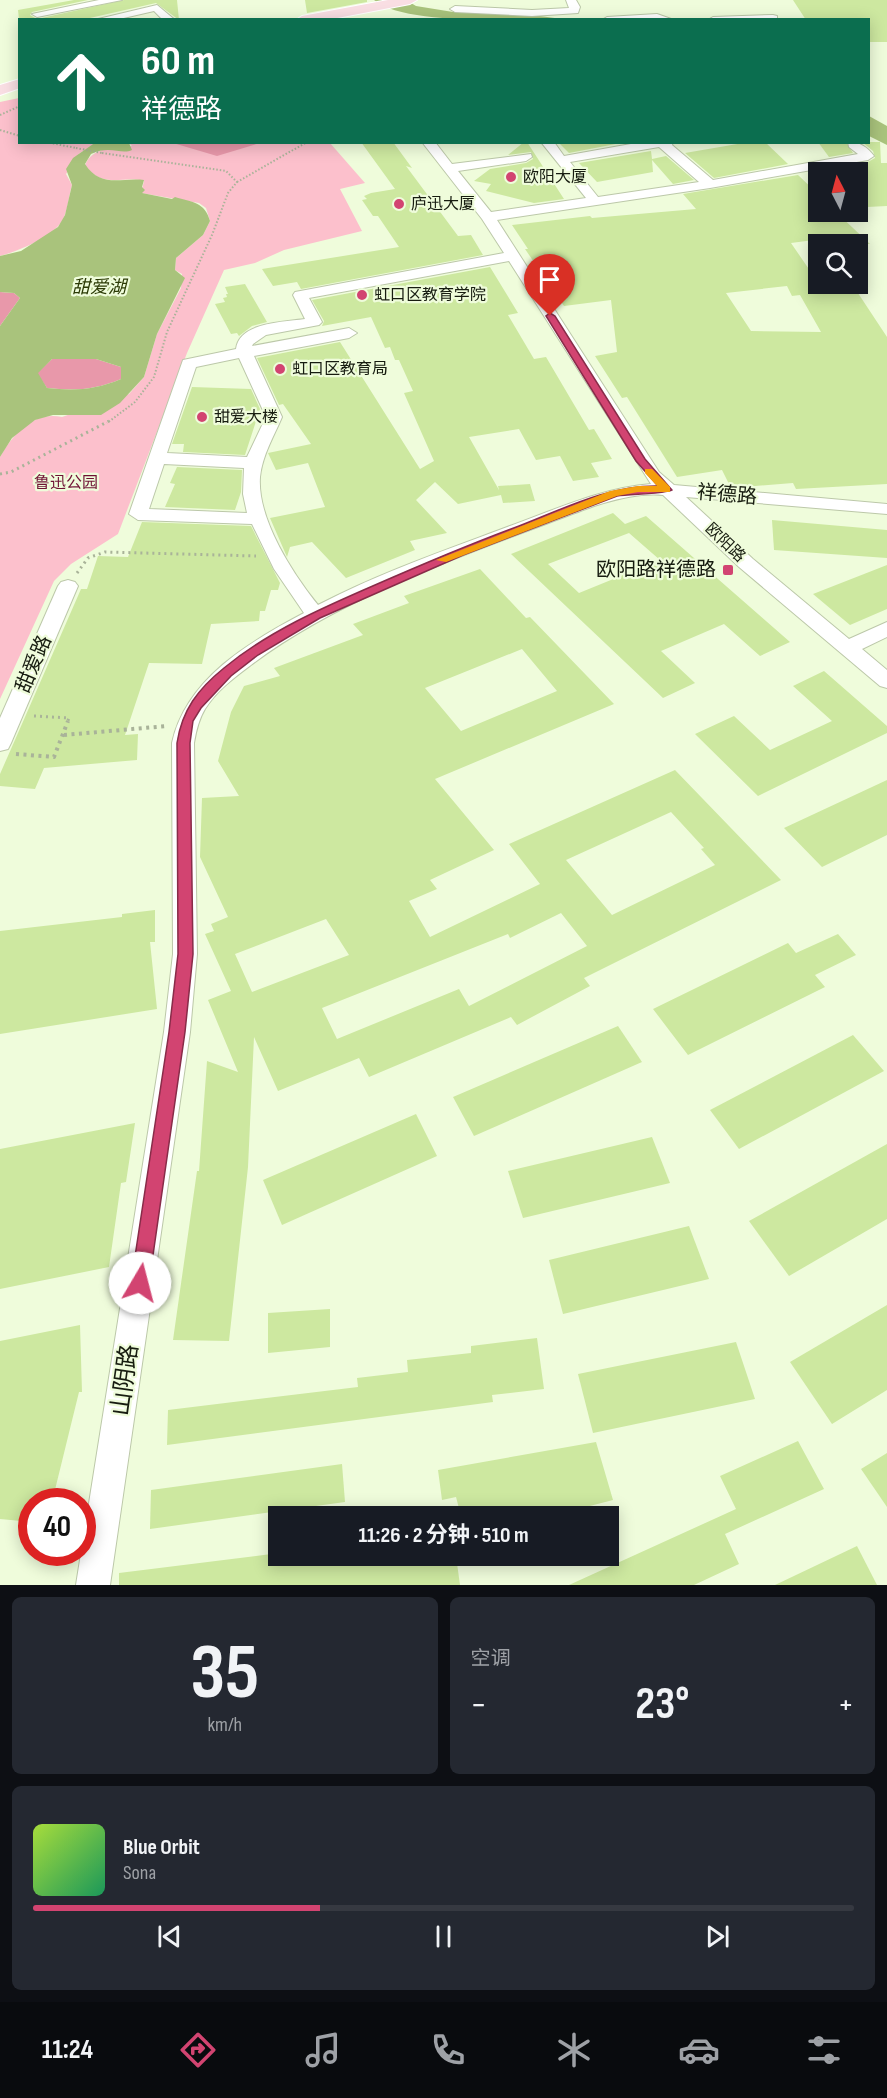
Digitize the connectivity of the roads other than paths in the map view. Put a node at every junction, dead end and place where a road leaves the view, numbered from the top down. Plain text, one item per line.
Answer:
1 (117, 0) edge
2 (141, 0) edge
3 (410, 0) edge
4 (36, 1) edge
5 (366, 3) edge
6 (572, 6) edge
7 (765, 8) dead end
8 (455, 9) dead end
9 (586, 11) dead end
10 (157, 13) edge
11 (38, 17) edge
12 (287, 17) dead end
13 (116, 18) edge
14 (310, 18) edge
15 (640, 18) edge
16 (661, 18) edge
17 (772, 18) edge
18 (18, 82) edge
19 (18, 83) edge
20 (0, 84) edge
21 (0, 90) edge
22 (18, 92) edge
23 (0, 96) edge
24 (434, 144) edge
25 (549, 144) edge
26 (659, 144) edge
27 (666, 144) edge
28 (853, 144) edge
29 (526, 157) dead end
30 (561, 160) junction
31 (451, 168) junction
32 (710, 184) junction
33 (596, 201) junction
34 (488, 217) junction
35 (513, 256) junction
36 (349, 333) dead end
37 (244, 352) junction
38 (156, 458) junction
39 (254, 463) junction
40 (667, 490) junction
41 (887, 509) edge
42 (259, 519) junction
43 (68, 586) road end
44 (316, 615) junction
45 (887, 629) edge
46 (847, 648) junction
47 (887, 681) edge
48 (5, 748) edge
49 (177, 1032) joint
50 (93, 1585) edge

1 - 11 street
2 - 10 street
3 - 5 main road
4 - 11 street
5 - 12 main road
5 - 14 main road
6 - 8 street
6 - 9 street
7 - 17 street
10 - 13 street
15 - 16 street
18 - 20 main road
19 - 21 main road
22 - 23 main road
24 - 31 street, 欧阳路
25 - 30 street
26 - 30 street
27 - 32 street
28 - 32 street
29 - 31 street
30 - 33 street
31 - 34 street, 欧阳路
32 - 33 street
33 - 34 street
34 - 35 street, 欧阳路
35 - 37 street
35 - 40 street, 欧阳路
36 - 37 street
37 - 38 street
37 - 39 street
38 - 39 street
38 - 42 street
39 - 42 street
40 - 41 street, 祥德路
40 - 44 street, 祥德路
40 - 46 street, 欧阳路
42 - 44 street
43 - 48 street, 甜爱路
44 - 49 street, 祥德路
45 - 46 street
46 - 47 street, 欧阳路
49 - 50 street, 山阴路

